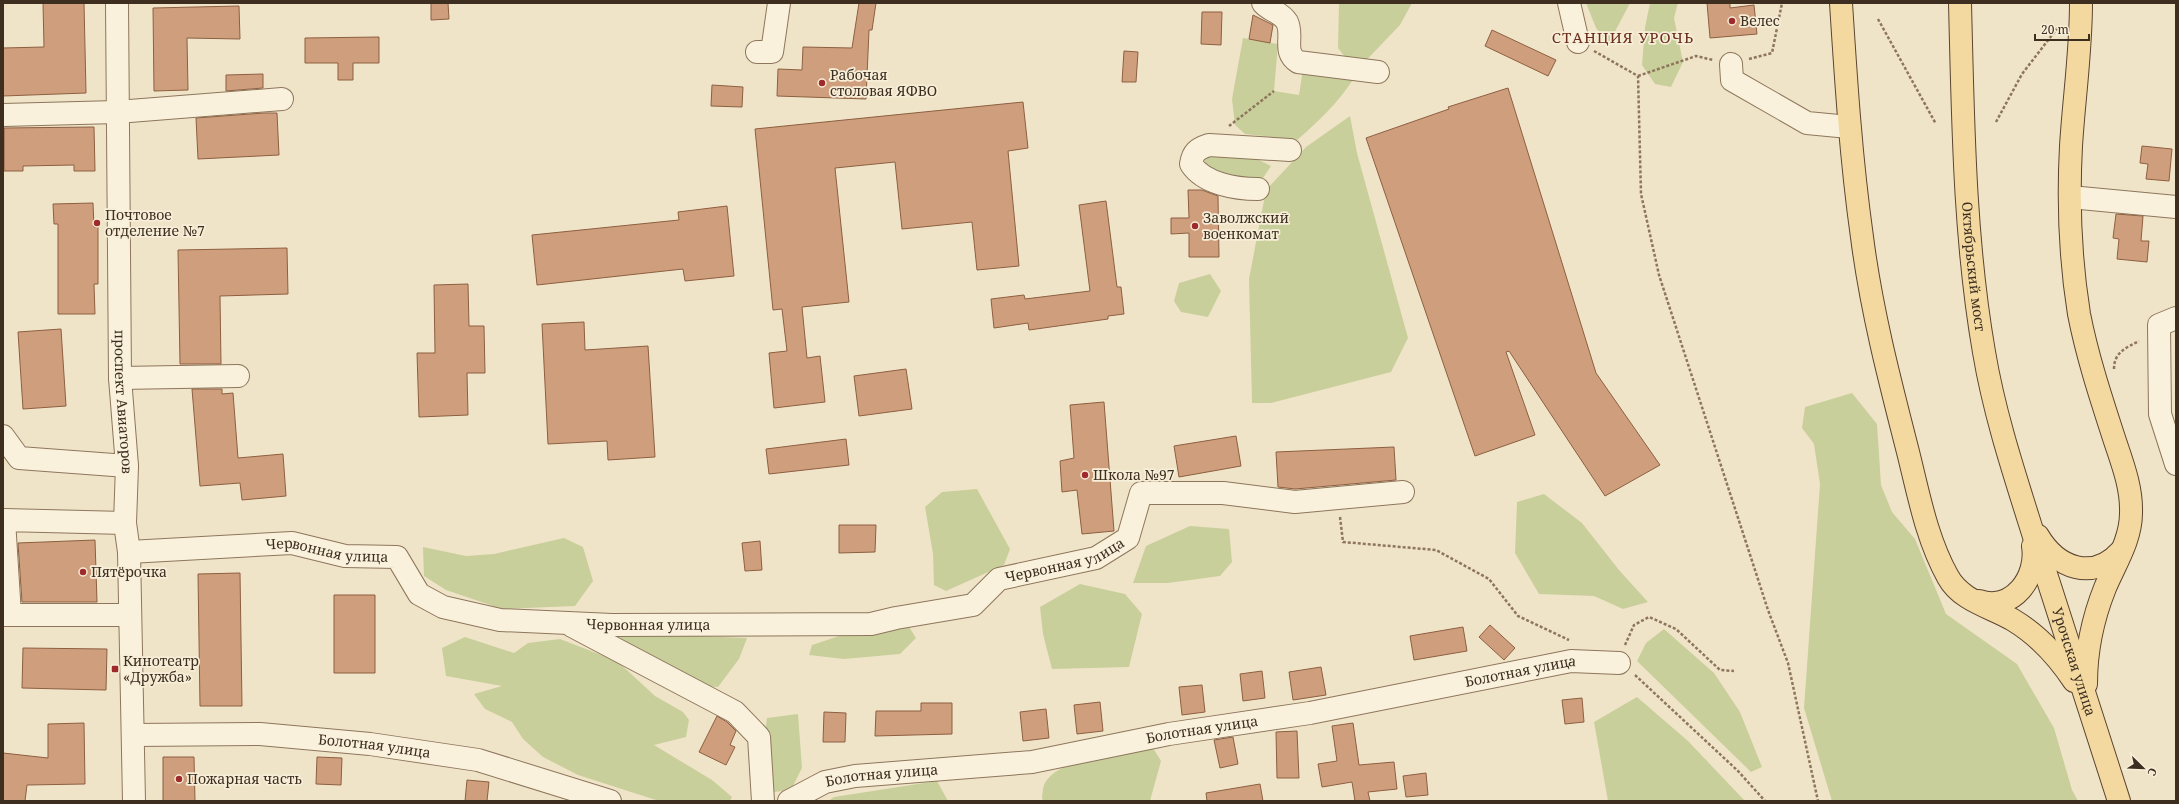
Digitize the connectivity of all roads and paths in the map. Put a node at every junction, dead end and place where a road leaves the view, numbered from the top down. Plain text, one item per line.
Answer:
1 (117, 3) edge
2 (778, 3) edge
3 (1263, 3) edge
4 (1569, 3) edge
5 (1782, 3) edge
6 (1841, 3) edge
7 (2081, 3) edge
8 (1960, 9) edge
9 (1878, 19) dead end
10 (2064, 20) dead end
11 (1578, 42) joint
12 (757, 52) dead end
13 (1731, 64) junction
14 (1378, 72) dead end
15 (1638, 76) junction
16 (1274, 91) dead end
17 (282, 99) dead end
18 (117, 112) junction
19 (3, 115) edge
20 (1996, 122) dead end
21 (1936, 124) dead end
22 (1228, 127) dead end
23 (1849, 128) junction
24 (1290, 150) dead end
25 (1258, 189) dead end
26 (2070, 197) junction
27 (2176, 207) edge
28 (2168, 322) edge
29 (238, 376) dead end
30 (120, 378) junction
31 (2100, 395) junction
32 (3, 436) edge
33 (11, 460) edge
34 (2176, 464) edge
35 (127, 466) junction
36 (1403, 492) dead end
37 (1338, 498) junction
38 (125, 523) junction
39 (2030, 523) junction
40 (2127, 539) junction
41 (129, 552) junction
42 (1969, 598) junction
43 (7, 615) edge
44 (130, 615) junction
45 (567, 623) junction
46 (1570, 641) dead end
47 (1619, 662) junction
48 (1734, 671) dead end
49 (2086, 701) junction
50 (133, 735) junction
51 (134, 801) edge
52 (610, 801) edge
53 (763, 801) edge
54 (789, 801) edge
55 (1765, 801) edge
56 (1818, 801) edge
57 (2119, 801) edge

1 - 18 street, проспект Авиаторов
2 - 12 street
3 - 14 street
4 - 11 street
5 - 13 path
6 - 23 main road
7 - 26 main road
8 - 39 main road, Октябрьский мост
9 - 21 path
10 - 20 path
11 - 15 path
13 - 15 path
13 - 23 street
15 - 56 path
16 - 22 path
17 - 18 street
18 - 19 street
18 - 30 street, проспект Авиаторов
23 - 42 main road
24 - 25 street
26 - 27 street
26 - 31 main road
28 - 31 path
28 - 34 street
29 - 30 street
30 - 35 street, проспект Авиаторов
31 - 40 main road
32 - 33 street
33 - 35 street
35 - 38 street, проспект Авиаторов
36 - 37 street
37 - 45 street, Червонная улица
37 - 46 path
38 - 41 street, проспект Авиаторов
38 - 43 street
39 - 40 main road
39 - 42 main road
39 - 49 main road, Урочская улица
40 - 49 main road
41 - 44 street, проспект Авиаторов
41 - 45 street, Червонная улица
42 - 49 main road
43 - 44 street
44 - 50 street, проспект Авиаторов
45 - 53 street
47 - 48 path
47 - 54 street, Болотная улица
47 - 55 path
49 - 57 main road, Урочская улица
50 - 51 street, проспект Авиаторов
50 - 52 street, Болотная улица

